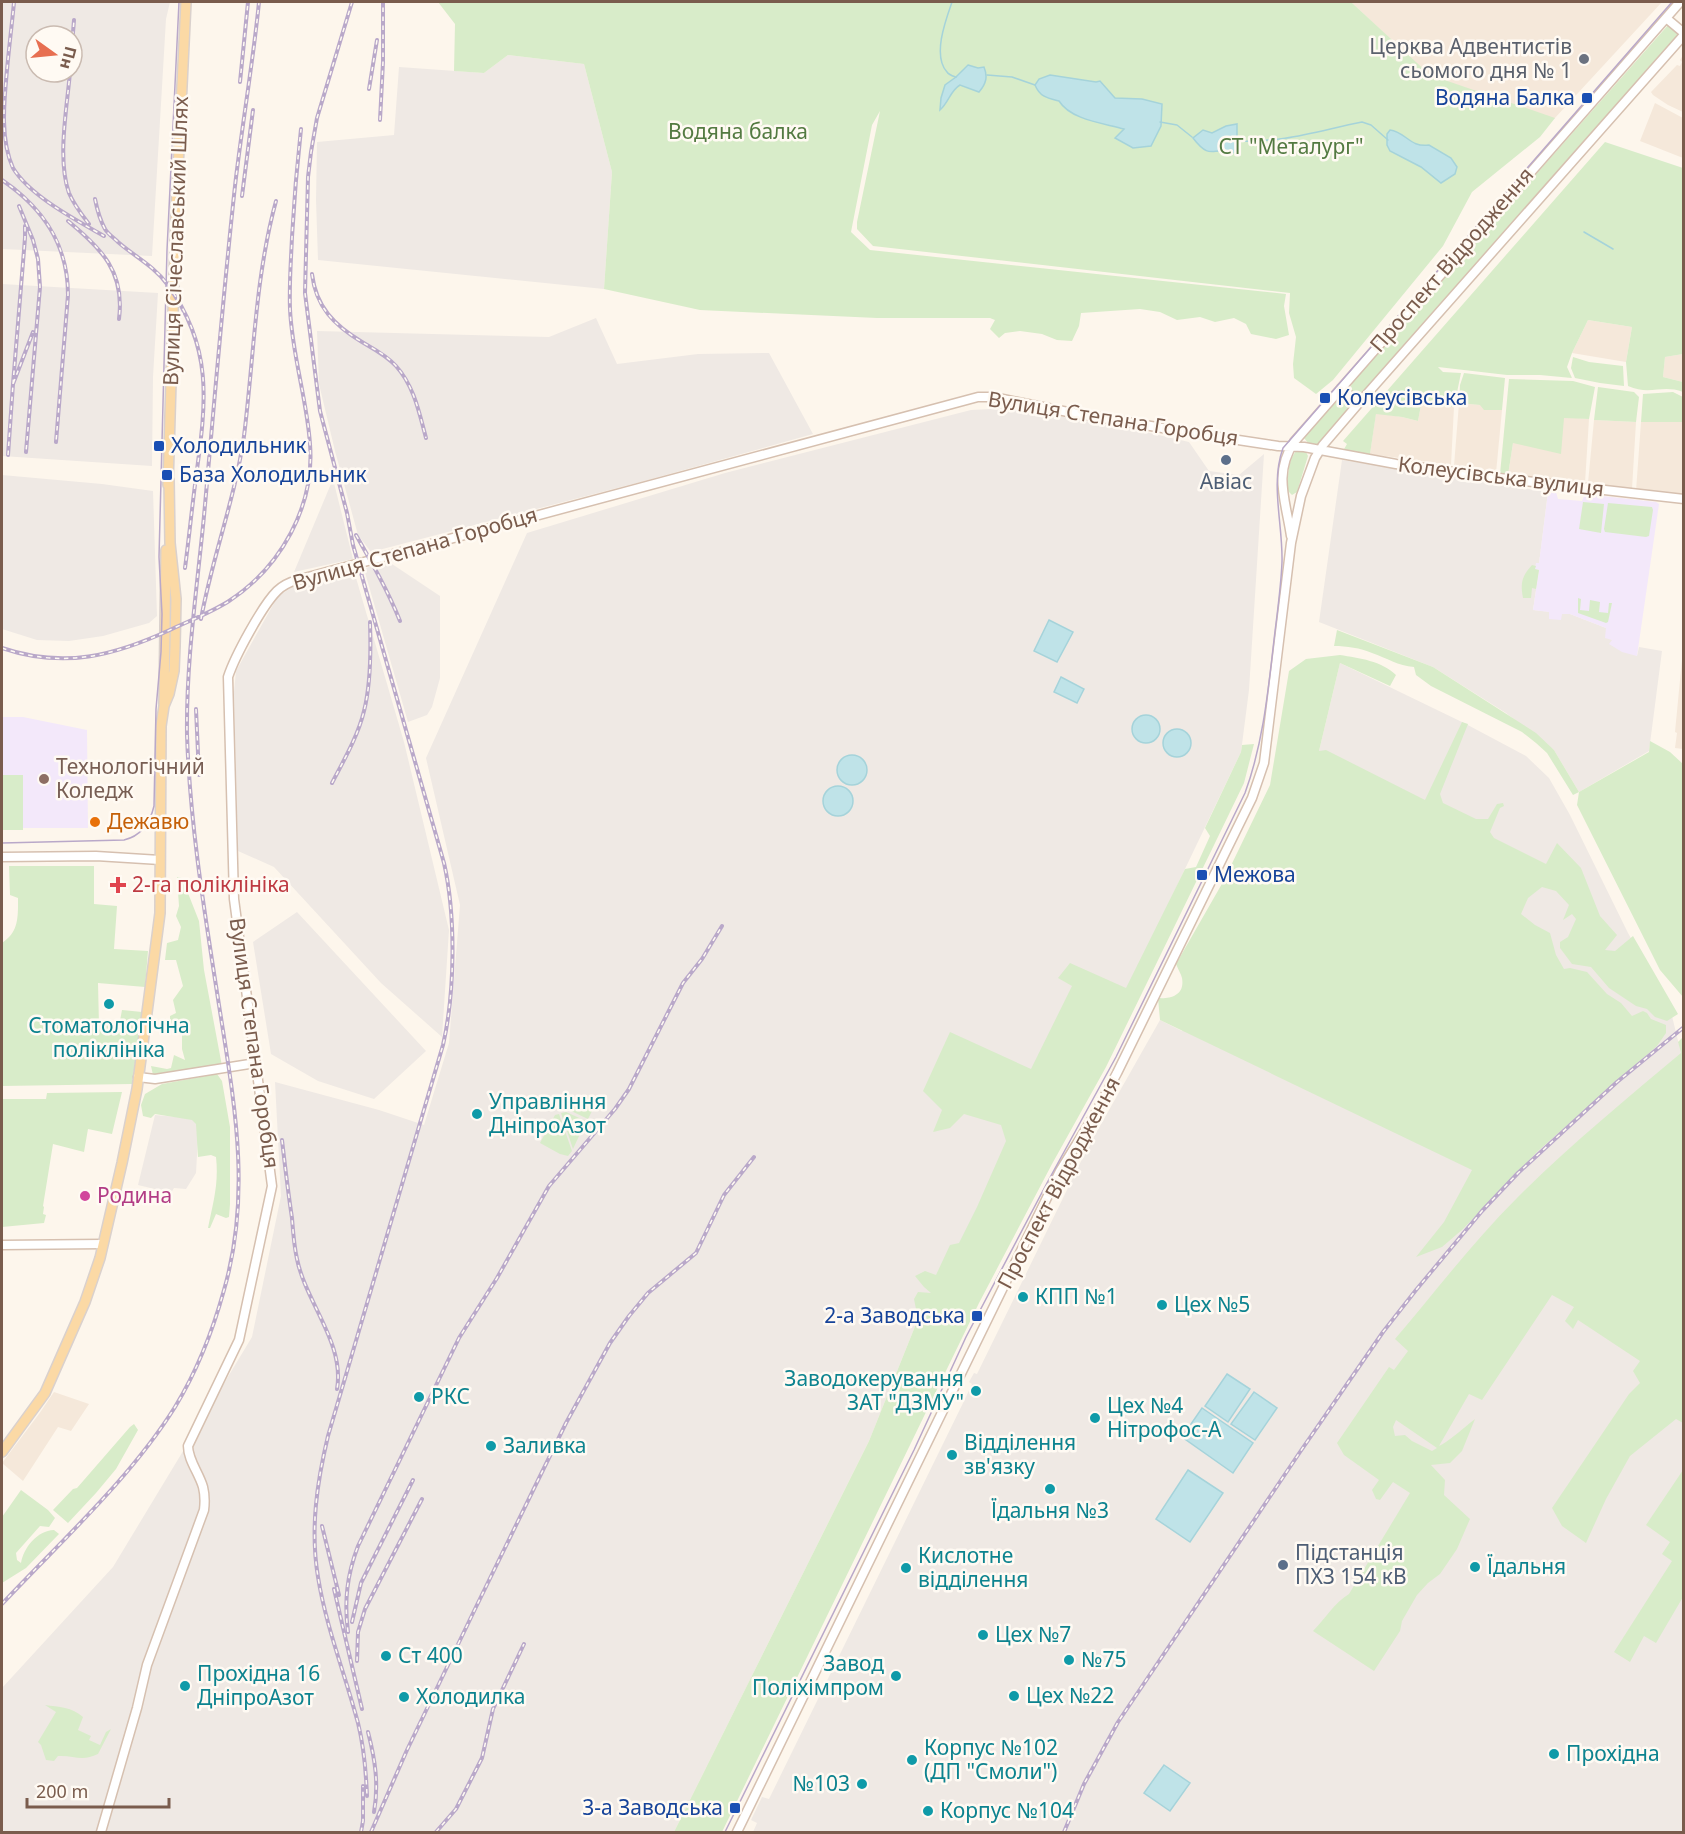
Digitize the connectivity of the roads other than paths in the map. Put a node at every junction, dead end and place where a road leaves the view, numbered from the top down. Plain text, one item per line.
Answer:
1 (186, 2) edge
2 (1680, 2) edge
3 (1665, 18) junction
4 (1683, 34) edge
5 (1341, 388) junction
6 (1359, 403) junction
7 (1291, 446) junction
8 (1320, 450) junction
9 (1683, 499) edge
10 (1292, 543) junction
11 (2, 857) edge
12 (160, 860) junction
13 (256, 1063) junction
14 (138, 1077) junction
15 (104, 1244) junction
16 (2, 1245) edge
17 (2, 1452) edge
18 (101, 1833) edge
19 (737, 1833) edge

1 - 12 main road, Вулиця Січеславський Шлях
2 - 3 street, Проспект Відродження
3 - 4 street
3 - 5 street, Проспект Відродження
4 - 6 street, Проспект Відродження
5 - 6 street
5 - 7 street, Проспект Відродження
6 - 8 street, Проспект Відродження
7 - 8 street, Вулиця Степана Горобця
7 - 10 street, Проспект Відродження
7 - 13 street, Вулиця Степана Горобця
8 - 9 street, Колеусівська вулиця
8 - 10 street, Проспект Відродження
10 - 19 street, Проспект Відродження
11 - 12 street
12 - 14 main road, Вулиця Січеславський Шлях
13 - 14 street
13 - 18 street, Вулиця Степана Горобця
14 - 15 main road, Вулиця Січеславський Шлях
15 - 16 street
15 - 17 main road, Вулиця Січеславський Шлях

